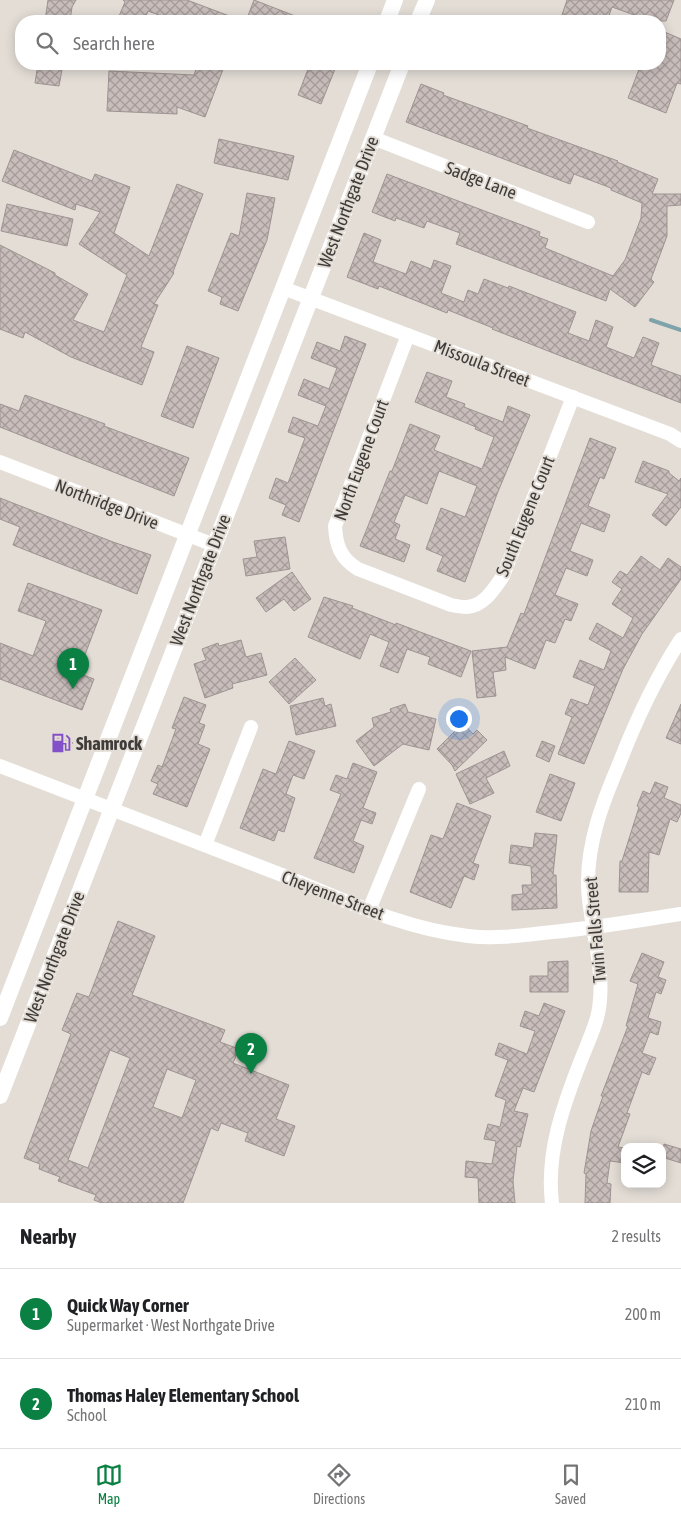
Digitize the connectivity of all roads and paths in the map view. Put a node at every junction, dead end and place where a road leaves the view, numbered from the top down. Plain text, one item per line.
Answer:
1 (395, 0) edge
2 (427, 0) edge
3 (389, 15) edge
4 (421, 15) edge
5 (368, 70) edge
6 (400, 70) edge
7 (373, 138) junction
8 (588, 222) dead end
9 (283, 288) junction
10 (310, 298) junction
11 (408, 335) junction
12 (573, 397) junction
13 (681, 441) edge
14 (0, 462) edge
15 (186, 535) junction
16 (214, 545) junction
17 (396, 584) joint
18 (681, 639) edge
19 (251, 727) dead end
20 (0, 766) edge
21 (419, 789) dead end
22 (85, 798) junction
23 (112, 808) junction
24 (205, 845) junction
25 (369, 910) junction
26 (681, 914) edge
27 (593, 927) junction
28 (0, 1018) edge
29 (0, 1096) edge
30 (552, 1203) edge

1 - 3 main road
2 - 4 main road
5 - 9 main road, West Northgate Drive
6 - 7 main road, West Northgate Drive
7 - 8 street, Sadge Lane
7 - 10 main road, West Northgate Drive
9 - 10 street, Missoula Street
9 - 15 main road, West Northgate Drive
10 - 11 street, Missoula Street
10 - 16 main road, West Northgate Drive
11 - 12 street, Missoula Street
11 - 17 street, North Eugene Court
12 - 13 street, Missoula Street
12 - 17 street, South Eugene Court
14 - 15 street, Northridge Drive
15 - 16 street, Northridge Drive
15 - 22 main road, West Northgate Drive
16 - 23 main road, West Northgate Drive
18 - 27 street, Twin Falls Street
19 - 24 street
20 - 22 street, Cheyenne Street
21 - 25 street
22 - 23 street, Cheyenne Street
22 - 28 main road, West Northgate Drive
23 - 24 street, Cheyenne Street
23 - 29 main road, West Northgate Drive
24 - 25 street, Cheyenne Street
25 - 27 street, Cheyenne Street
26 - 27 street, Cheyenne Street
27 - 30 street, Twin Falls Street

